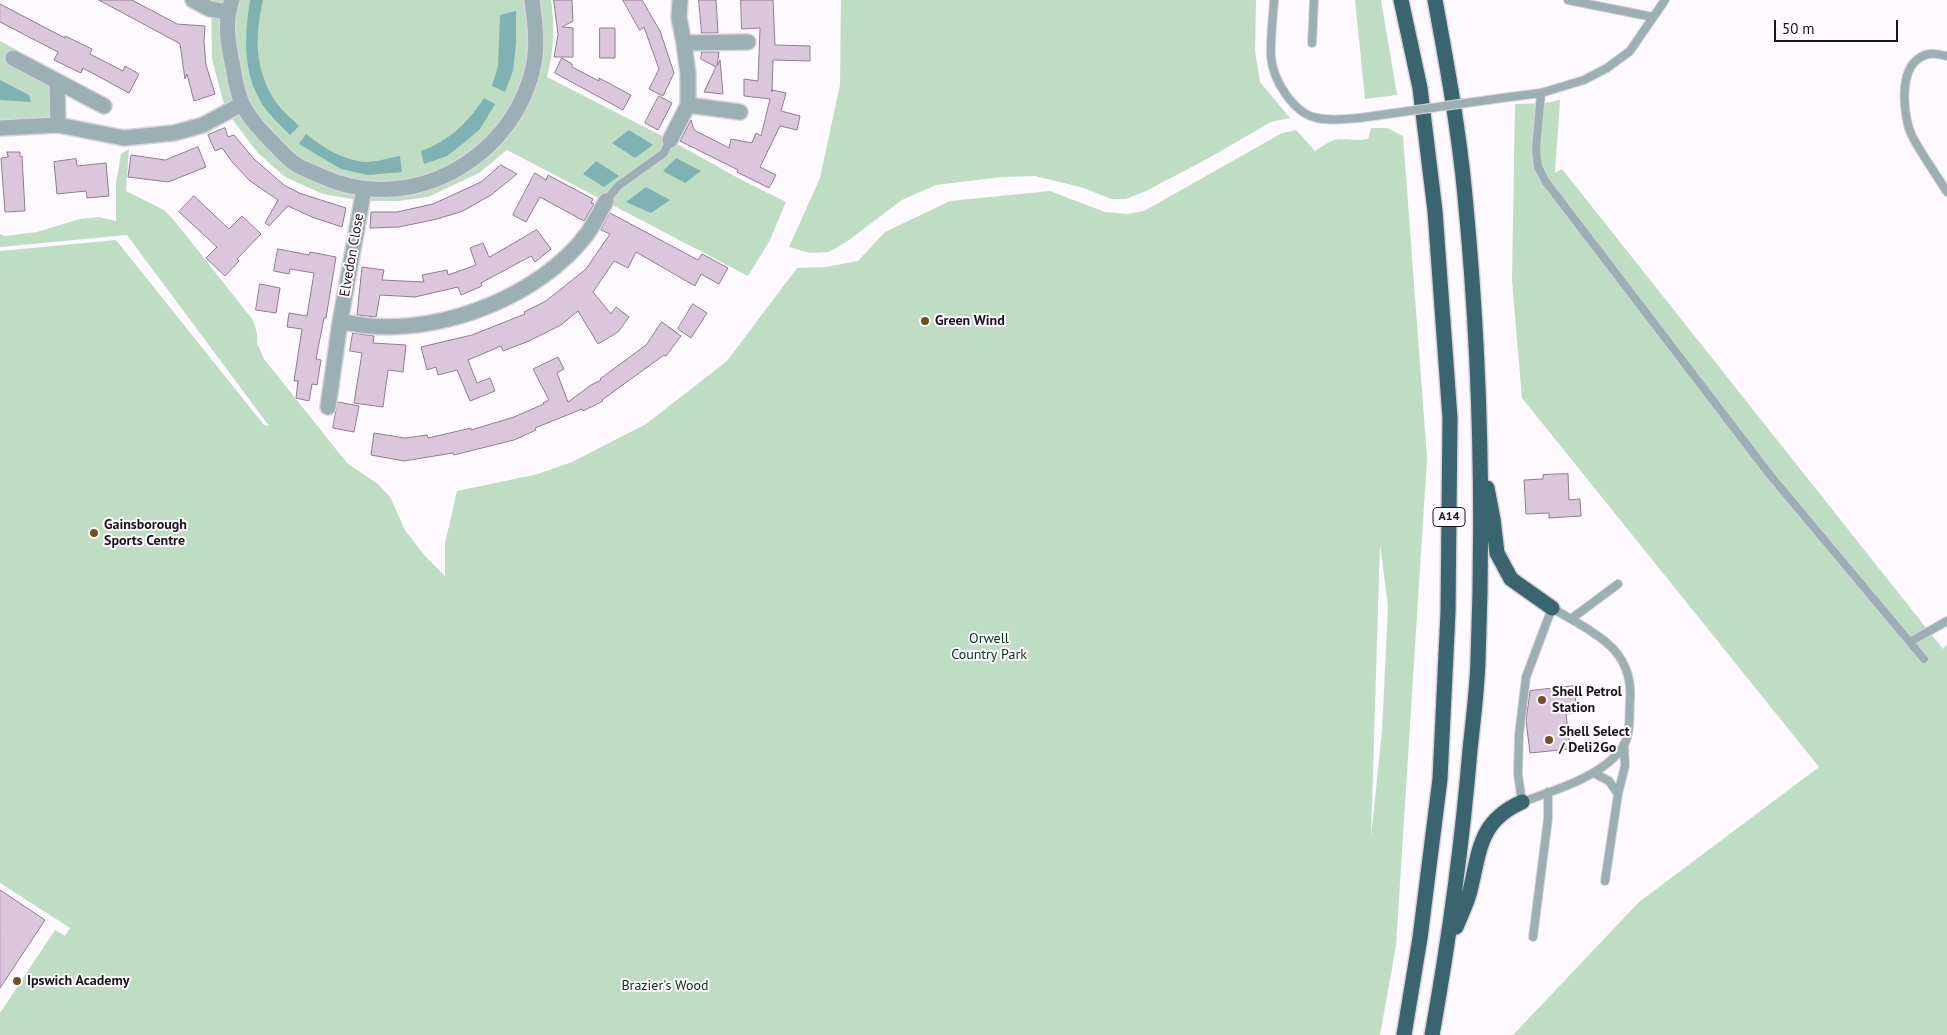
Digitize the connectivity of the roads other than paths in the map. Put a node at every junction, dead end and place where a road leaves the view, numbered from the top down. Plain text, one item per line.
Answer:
1 (193, 0) edge
2 (532, 0) edge
3 (680, 0) edge
4 (1274, 0) edge
5 (1314, 0) edge
6 (1401, 0) edge
7 (1435, 0) edge
8 (1568, 0) edge
9 (1665, 0) edge
10 (230, 6) edge
11 (1653, 17) junction
12 (748, 42) dead end
13 (684, 43) junction
14 (1312, 43) dead end
15 (1947, 56) edge
16 (14, 58) dead end
17 (57, 81) junction
18 (1541, 94) junction
19 (242, 104) junction
20 (688, 105) junction
21 (104, 106) dead end
22 (740, 112) dead end
23 (58, 125) junction
24 (0, 128) edge
25 (670, 140) joint
26 (364, 189) junction
27 (1947, 192) edge
28 (606, 201) joint
29 (340, 322) junction
30 (328, 407) dead end
31 (1481, 464) junction
32 (1618, 584) dead end
33 (1552, 608) junction
34 (1571, 620) junction
35 (1947, 621) edge
36 (1910, 642) junction
37 (1924, 659) dead end
38 (1624, 744) junction
39 (1594, 773) junction
40 (1548, 792) junction
41 (1618, 794) junction
42 (1522, 802) junction
43 (1605, 880) dead end
44 (1533, 937) dead end
45 (1448, 949) junction
46 (1404, 1035) edge
47 (1432, 1035) edge

1 - 10 street
2 - 26 street
3 - 13 street
4 - 18 lane, bridge
5 - 14 lane
6 - 46 highway, A14
7 - 31 highway, A14
8 - 11 lane
9 - 11 lane
10 - 19 street
11 - 18 lane
12 - 13 street
13 - 20 street
15 - 27 lane
16 - 17 street
17 - 21 street
17 - 23 street
18 - 36 lane
19 - 23 street
19 - 26 street
20 - 22 street
20 - 25 street
23 - 24 street
25 - 28 lane
26 - 29 street, Elvedon Close
28 - 29 street
29 - 30 street, Elvedon Close
31 - 33 highway, A14
31 - 45 highway, A14
32 - 34 lane
33 - 34 lane
33 - 42 lane
34 - 38 lane
35 - 36 lane
36 - 37 lane
38 - 39 lane
38 - 41 lane
39 - 40 lane
39 - 41 lane
40 - 42 lane
40 - 44 lane
41 - 43 lane
42 - 45 highway, A14
45 - 47 highway, A14

